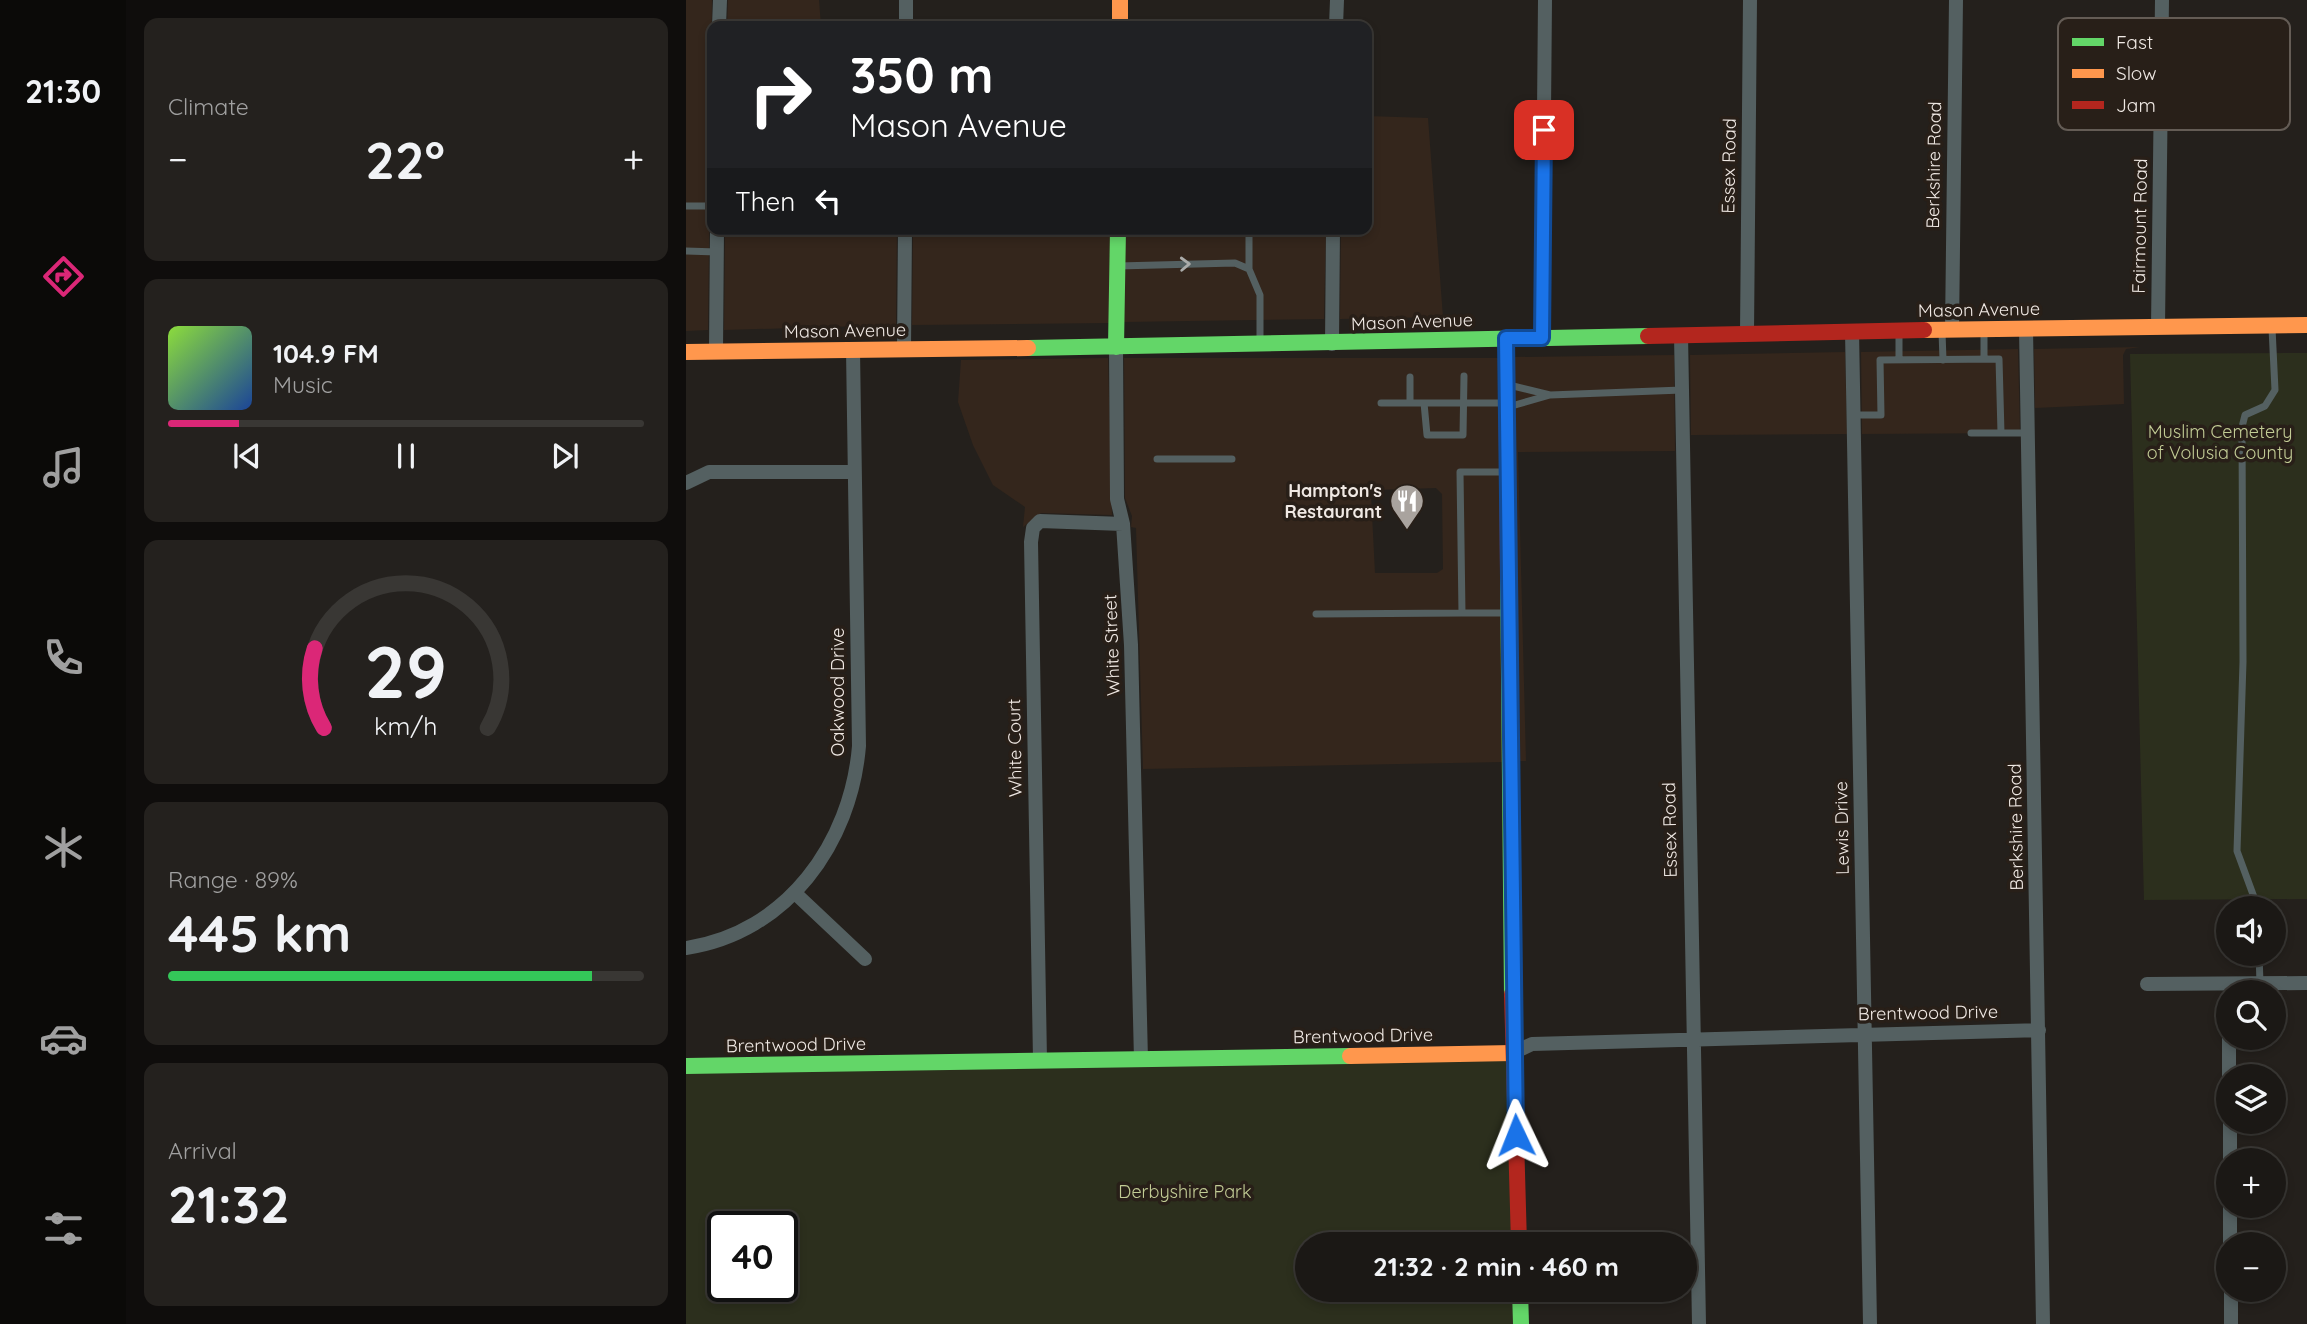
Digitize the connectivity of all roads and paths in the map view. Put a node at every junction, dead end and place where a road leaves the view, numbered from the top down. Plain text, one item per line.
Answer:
1 (720, 0) edge
2 (906, 0) edge
3 (1120, 0) edge
4 (1337, 0) edge
5 (1545, 0) edge
6 (1750, 0) edge
7 (1956, 0) edge
8 (2162, 0) edge
9 (2162, 18) edge
10 (719, 21) edge
11 (906, 21) edge
12 (1120, 21) edge
13 (1336, 21) edge
14 (2160, 130) edge
15 (686, 206) edge
16 (707, 206) edge
17 (717, 235) edge
18 (905, 235) edge
19 (1118, 235) edge
20 (1249, 235) edge
21 (1333, 235) edge
22 (686, 251) edge
23 (717, 251) junction
24 (1117, 266) junction
25 (1249, 270) junction
26 (2307, 325) edge
27 (2271, 326) junction
28 (2158, 327) junction
29 (1984, 329) junction
30 (2026, 329) junction
31 (1899, 330) junction
32 (1947, 330) junction
33 (1853, 331) junction
34 (1747, 333) junction
35 (1681, 335) junction
36 (1506, 338) junction
37 (1542, 338) junction
38 (1260, 344) junction
39 (1332, 344) junction
40 (1116, 347) junction
41 (904, 349) junction
42 (853, 350) junction
43 (716, 351) junction
44 (686, 352) edge
45 (1984, 359) junction
46 (1899, 360) junction
47 (1943, 360) junction
48 (1464, 376) dead end
49 (1410, 377) dead end
50 (1507, 384) junction
51 (1682, 390) junction
52 (1550, 395) junction
53 (1381, 403) dead end
54 (1410, 403) junction
55 (1424, 403) junction
56 (1465, 403) junction
57 (1507, 405) junction
58 (1854, 415) junction
59 (1970, 433) dead end
60 (2001, 433) junction
61 (2028, 433) junction
62 (1157, 459) dead end
63 (1232, 459) dead end
64 (854, 472) junction
65 (1508, 472) junction
66 (686, 482) edge
67 (1123, 524) junction
68 (1510, 612) junction
69 (1462, 613) junction
70 (1315, 614) dead end
71 (796, 894) junction
72 (2254, 896) edge
73 (686, 948) edge
74 (866, 959) dead end
75 (2286, 983) edge
76 (2307, 983) edge
77 (2147, 984) dead end
78 (2216, 987) edge
79 (2039, 1030) junction
80 (1865, 1034) junction
81 (1693, 1037) junction
82 (1513, 1053) junction
83 (1142, 1059) junction
84 (1041, 1060) junction
85 (686, 1066) edge
86 (1519, 1232) edge
87 (1520, 1302) edge
88 (2231, 1302) edge
89 (1521, 1324) edge
90 (1699, 1324) edge
91 (1870, 1324) edge
92 (2043, 1324) edge
93 (2231, 1324) edge

1 - 10 street
2 - 11 street
3 - 12 street
4 - 13 street
5 - 37 street
6 - 34 street, Essex Road
7 - 32 street, Berkshire Road
8 - 9 street, Fairmount Road
14 - 28 street, Fairmount Road
15 - 16 lane
17 - 23 street
18 - 41 street
19 - 24 street, White Street
20 - 25 lane
21 - 39 street
22 - 23 lane
23 - 43 street
24 -> 25 lane
24 - 40 street, White Street
25 - 38 lane
26 - 27 street, Mason Avenue
27 - 28 street, Mason Avenue
27 - 72 lane
28 - 30 street, Mason Avenue
29 - 30 street, Mason Avenue
29 - 32 street, Mason Avenue
29 - 45 lane
30 - 61 street, Berkshire Road
31 - 32 street, Mason Avenue
31 - 33 street, Mason Avenue
31 - 46 lane
32 - 47 lane
33 - 34 street, Mason Avenue
33 - 58 street, Lewis Drive
34 - 35 street, Mason Avenue
35 - 37 street, Mason Avenue
35 - 51 street, Essex Road
36 - 37 street, Mason Avenue
36 - 39 street, Mason Avenue
36 - 50 street
38 - 39 street, Mason Avenue
38 - 40 street, Mason Avenue
40 - 41 street, Mason Avenue
40 - 67 street, White Street
41 - 42 street, Mason Avenue
42 - 43 street, Mason Avenue
42 - 64 street, Oakwood Drive
43 - 44 street, Mason Avenue
45 - 47 lane
45 - 60 lane
46 - 47 lane
46 - 58 lane
48 - 56 lane
49 - 54 lane
50 - 52 lane
50 - 57 street
51 - 52 lane
51 - 81 street, Essex Road
52 - 57 lane
53 - 54 lane
54 - 55 lane
55 - 56 lane
55 - 56 lane
56 - 57 lane
57 - 65 street
58 - 80 street, Lewis Drive
59 - 60 lane
60 - 61 lane
61 - 79 street, Berkshire Road
62 - 63 lane
64 - 66 street
64 - 71 street, Oakwood Drive
65 - 68 street
65 - 69 lane
67 - 83 street, White Street
67 - 84 street, White Court
68 - 69 lane
68 - 82 street
69 - 70 lane
71 - 73 street, Oakwood Drive
71 - 74 street
75 - 76 street
77 - 78 street
79 - 80 street, Brentwood Drive
79 - 92 street, Berkshire Road
80 - 81 street, Brentwood Drive
80 - 91 street, Lewis Drive
81 - 82 street, Brentwood Drive
81 - 90 street, Essex Road
82 - 83 street, Brentwood Drive
82 - 86 street
83 - 84 street, Brentwood Drive
84 - 85 street, Brentwood Drive
87 - 89 street
88 - 93 street

